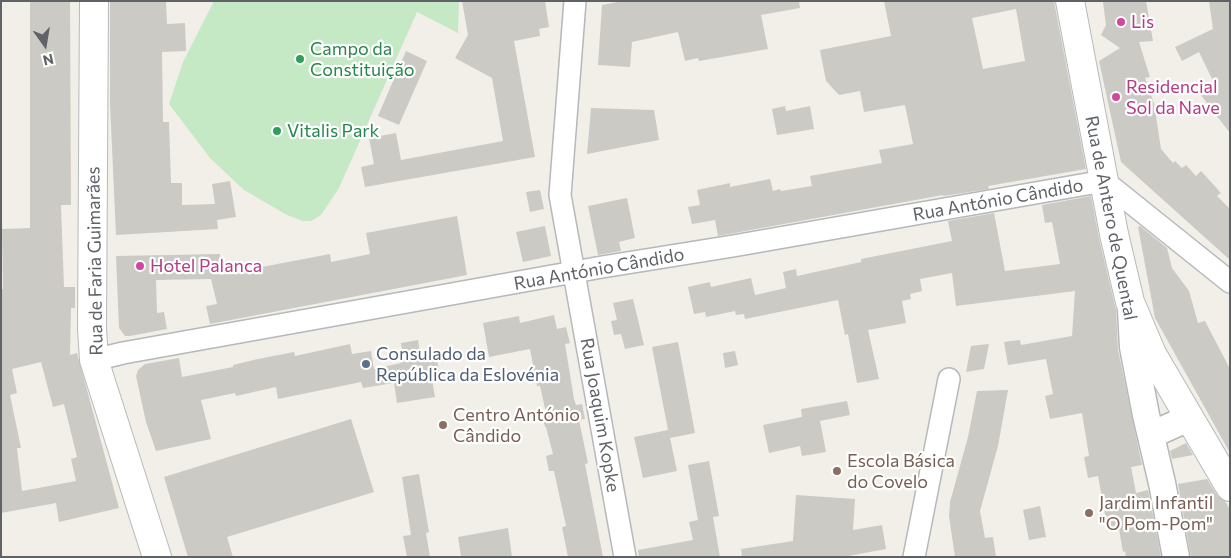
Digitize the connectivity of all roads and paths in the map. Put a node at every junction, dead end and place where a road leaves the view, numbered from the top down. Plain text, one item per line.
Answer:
1 (80, 1) edge
2 (94, 1) edge
3 (575, 1) edge
4 (1070, 1) edge
5 (94, 106) junction
6 (1104, 181) junction
7 (574, 273) junction
8 (1230, 282) edge
9 (1130, 302) junction
10 (94, 360) junction
11 (949, 378) dead end
12 (1189, 418) junction
13 (1150, 435) junction
14 (1230, 487) edge
15 (157, 557) edge
16 (626, 557) edge
17 (914, 557) edge
18 (1176, 557) edge

1 - 5 main road
2 - 5 main road, Rua de Faria Guimarães
3 - 7 street, Rua Joaquim Kopke
4 - 6 main road, Rua de Antero de Quental
5 - 10 main road, Rua de Faria Guimarães
6 - 7 street, Rua António Cândido
6 - 8 street
6 - 9 main road, Rua de Antero de Quental
7 - 10 street, Rua António Cândido
7 - 16 street, Rua Joaquim Kopke
9 - 12 main road
9 - 13 street, Rua de Antero de Quental
10 - 15 main road, Rua de Faria Guimarães
11 - 17 street
12 - 13 street
12 - 14 main road
13 - 18 street, Rua de Antero de Quental

